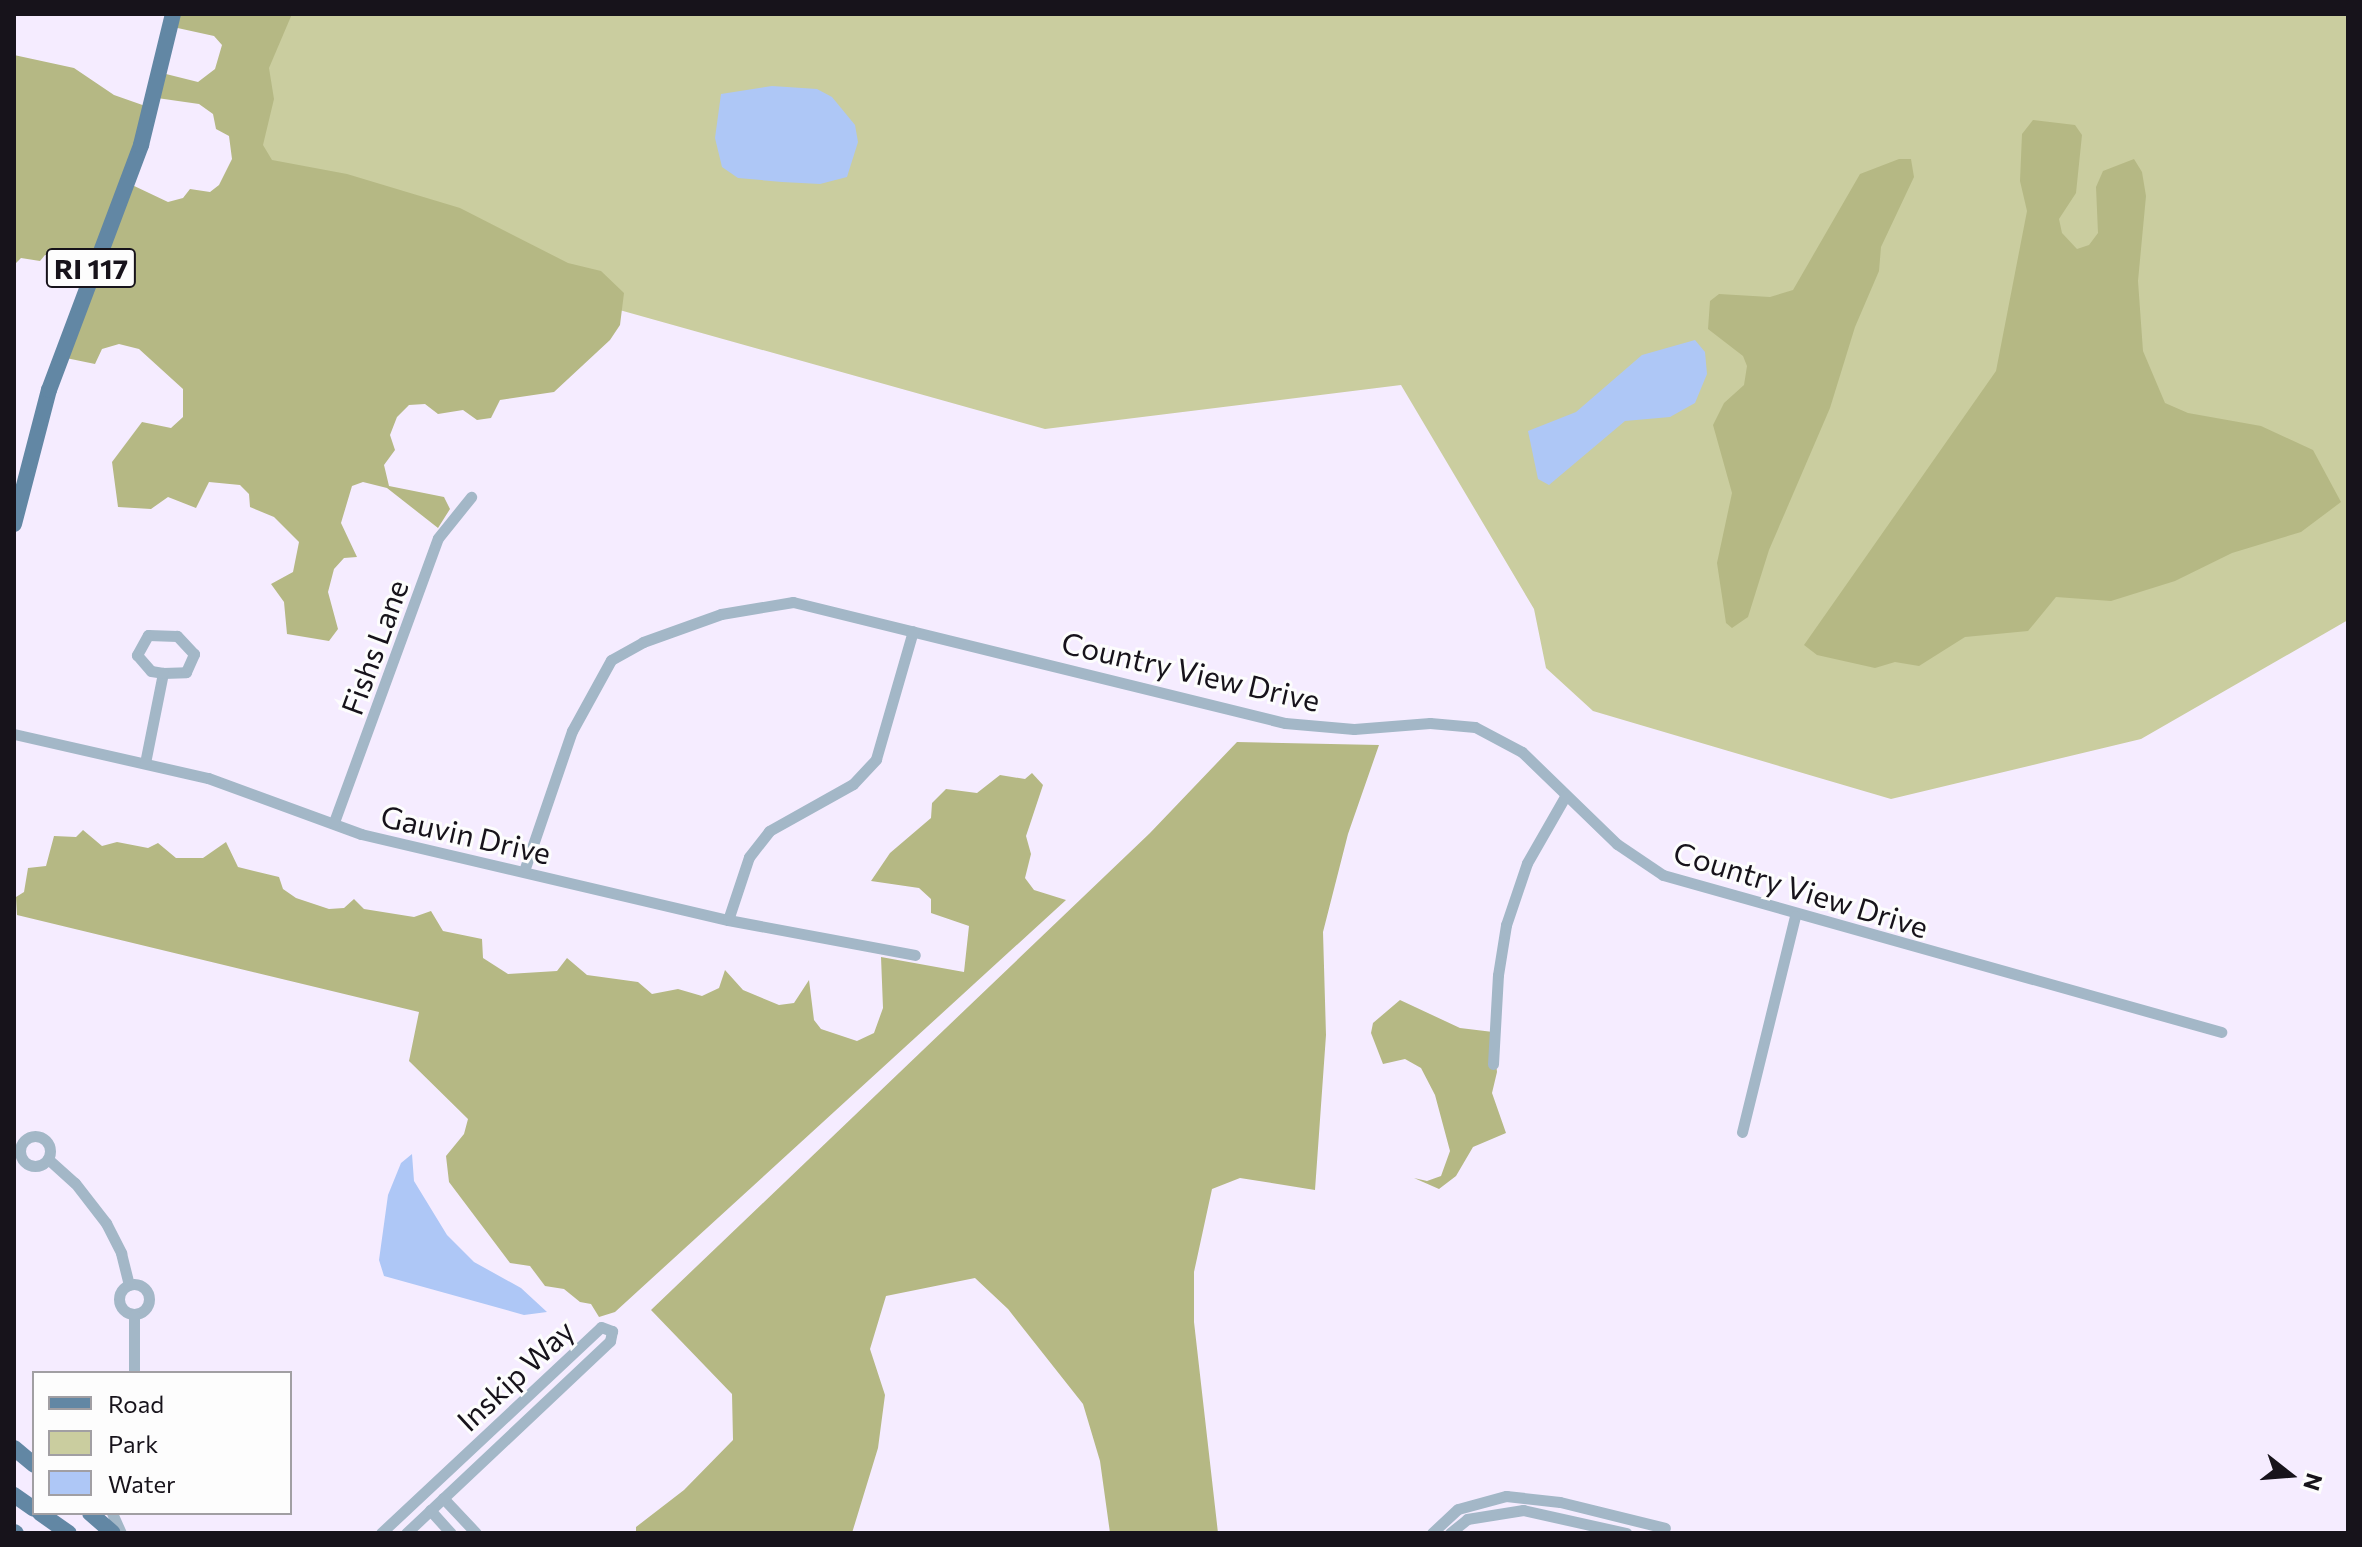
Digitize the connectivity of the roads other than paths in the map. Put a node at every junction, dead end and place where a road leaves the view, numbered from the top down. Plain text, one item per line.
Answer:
1 (173, 14) edge
2 (471, 497) dead end
3 (14, 524) edge
4 (913, 631) junction
5 (163, 673) junction
6 (14, 734) edge
7 (145, 763) junction
8 (1566, 795) junction
9 (334, 822) junction
10 (524, 871) junction
11 (1795, 916) junction
12 (728, 920) junction
13 (915, 955) dead end
14 (2221, 1032) dead end
15 (1493, 1064) dead end
16 (1742, 1132) dead end
17 (18, 1143) edge
18 (48, 1159) junction
19 (129, 1285) junction
20 (134, 1315) junction
21 (134, 1371) edge
22 (14, 1448) edge
23 (32, 1463) edge
24 (14, 1495) edge
25 (443, 1498) junction
26 (32, 1508) edge
27 (430, 1510) junction
28 (43, 1515) edge
29 (92, 1515) edge
30 (1665, 1528) dead end
31 (69, 1533) edge
32 (113, 1533) edge
33 (381, 1533) edge
34 (406, 1533) edge
35 (451, 1533) edge
36 (476, 1533) edge
37 (1432, 1533) edge
38 (1450, 1533) edge
39 (1626, 1533) edge

1 - 3 main road, RI 117
2 - 9 street, Fishs Lane
4 - 8 street, Country View Drive
4 - 10 street, Country View Drive
4 - 12 street
5 - 5 street
5 - 7 street
6 - 7 street, Gauvin Drive
7 - 9 street, Gauvin Drive
8 - 11 street, Country View Drive
8 - 15 street
9 - 10 street, Gauvin Drive
10 - 12 street, Gauvin Drive
11 - 14 street, Country View Drive
11 - 16 street
12 - 13 street, Gauvin Drive
17 - 18 street
17 - 18 street
18 - 19 street
19 - 20 street
19 - 20 street
20 - 21 street
22 - 23 main road
24 - 26 main road
25 - 27 street, Inskip Way
25 - 33 street, Inskip Way
25 - 36 street
27 - 34 street, Inskip Way
27 - 35 street
28 - 31 main road
29 - 32 main road
30 - 37 street
38 - 39 street

